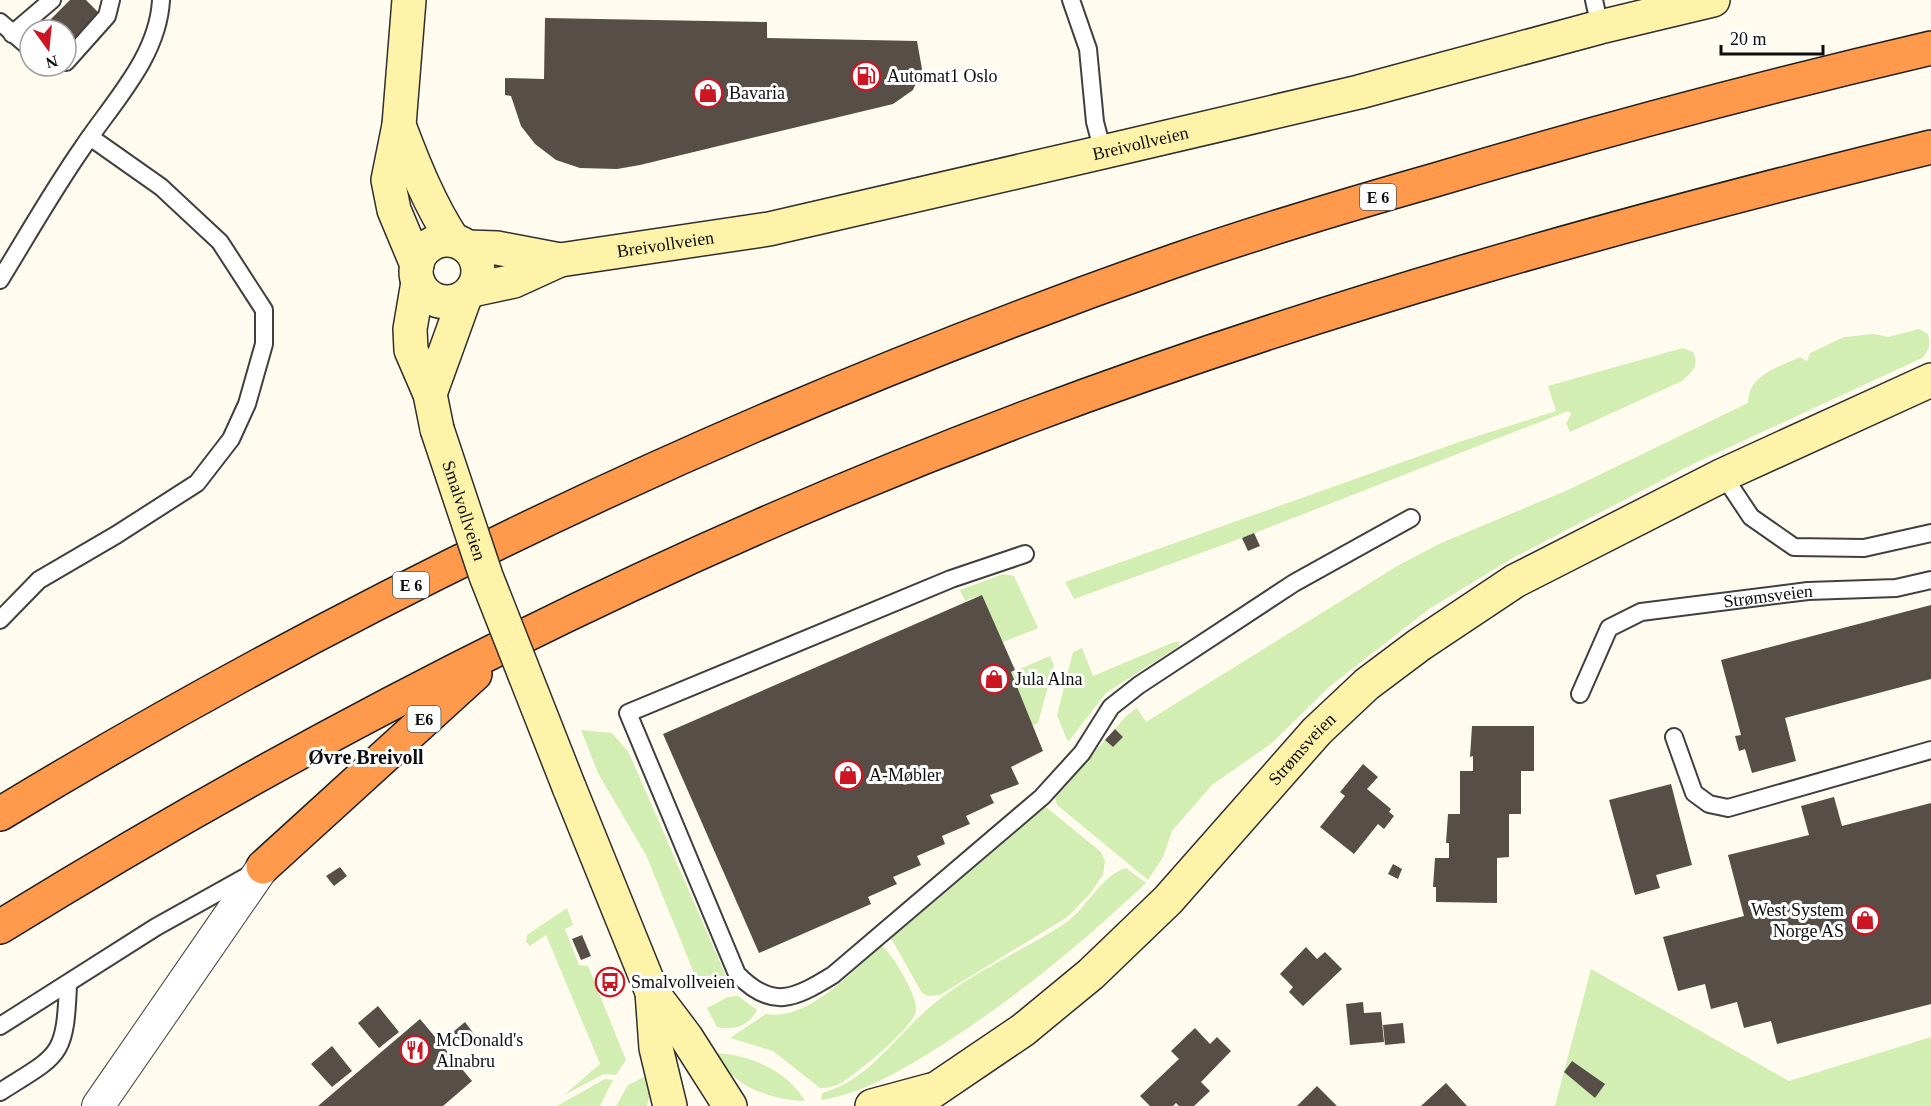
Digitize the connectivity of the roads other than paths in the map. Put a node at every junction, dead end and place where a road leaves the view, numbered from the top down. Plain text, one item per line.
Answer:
1 (52, 0) edge
2 (111, 0) edge
3 (161, 0) edge
4 (410, 0) edge
5 (1071, 0) edge
6 (1713, 0) edge
7 (1597, 13) edge
8 (6, 28) edge
9 (18, 38) edge
10 (1931, 48) edge
11 (78, 49) edge
12 (399, 125) junction
13 (86, 142) junction
14 (1931, 147) edge
15 (1103, 152) junction
16 (460, 244) junction
17 (560, 260) junction
18 (418, 273) junction
19 (0, 280) edge
20 (468, 293) junction
21 (1931, 380) edge
22 (430, 394) junction
23 (1723, 475) junction
24 (1411, 518) dead end
25 (1931, 533) edge
26 (1024, 554) dead end
27 (1931, 580) edge
28 (0, 620) edge
29 (508, 644) junction
30 (1580, 694) dead end
31 (1674, 737) dead end
32 (1931, 750) edge
33 (0, 814) edge
34 (263, 867) junction
35 (0, 927) edge
36 (68, 985) junction
37 (652, 992) junction
38 (0, 1026) edge
39 (0, 1092) edge
40 (921, 1098) edge
41 (98, 1106) edge
42 (670, 1106) edge
43 (710, 1106) edge
44 (723, 1106) edge
45 (730, 1106) edge
46 (872, 1106) edge

1 - 8 lane
2 - 11 lane
3 - 13 lane
4 - 12 street
5 - 15 lane
6 - 7 street, Breivollveien
7 - 15 street, Breivollveien
8 - 9 lane
10 - 33 highway, E 6
12 - 16 street
12 - 18 street
13 - 19 lane
13 - 28 lane
14 - 29 highway
15 - 17 street, Breivollveien
16 - 17 street, Breivollveien
16 - 18 street
16 - 20 street
17 - 20 street, Breivollveien
18 - 20 street
18 - 22 street, Smalvollveien
20 - 22 street
21 - 23 street, Strømsveien
22 - 37 street, Smalvollveien, bridge
23 - 25 lane
23 - 40 street, Strømsveien
24 - 26 lane
27 - 30 lane, Strømsveien
29 - 34 highway, E6
29 - 35 highway
31 - 32 lane
34 - 36 lane, E6
34 - 41 street
36 - 38 lane, E6
36 - 39 lane
37 - 42 street, Smalvollveien
37 - 45 street, Smalvollveien
40 - 46 street, Strømsveien
43 - 44 street

